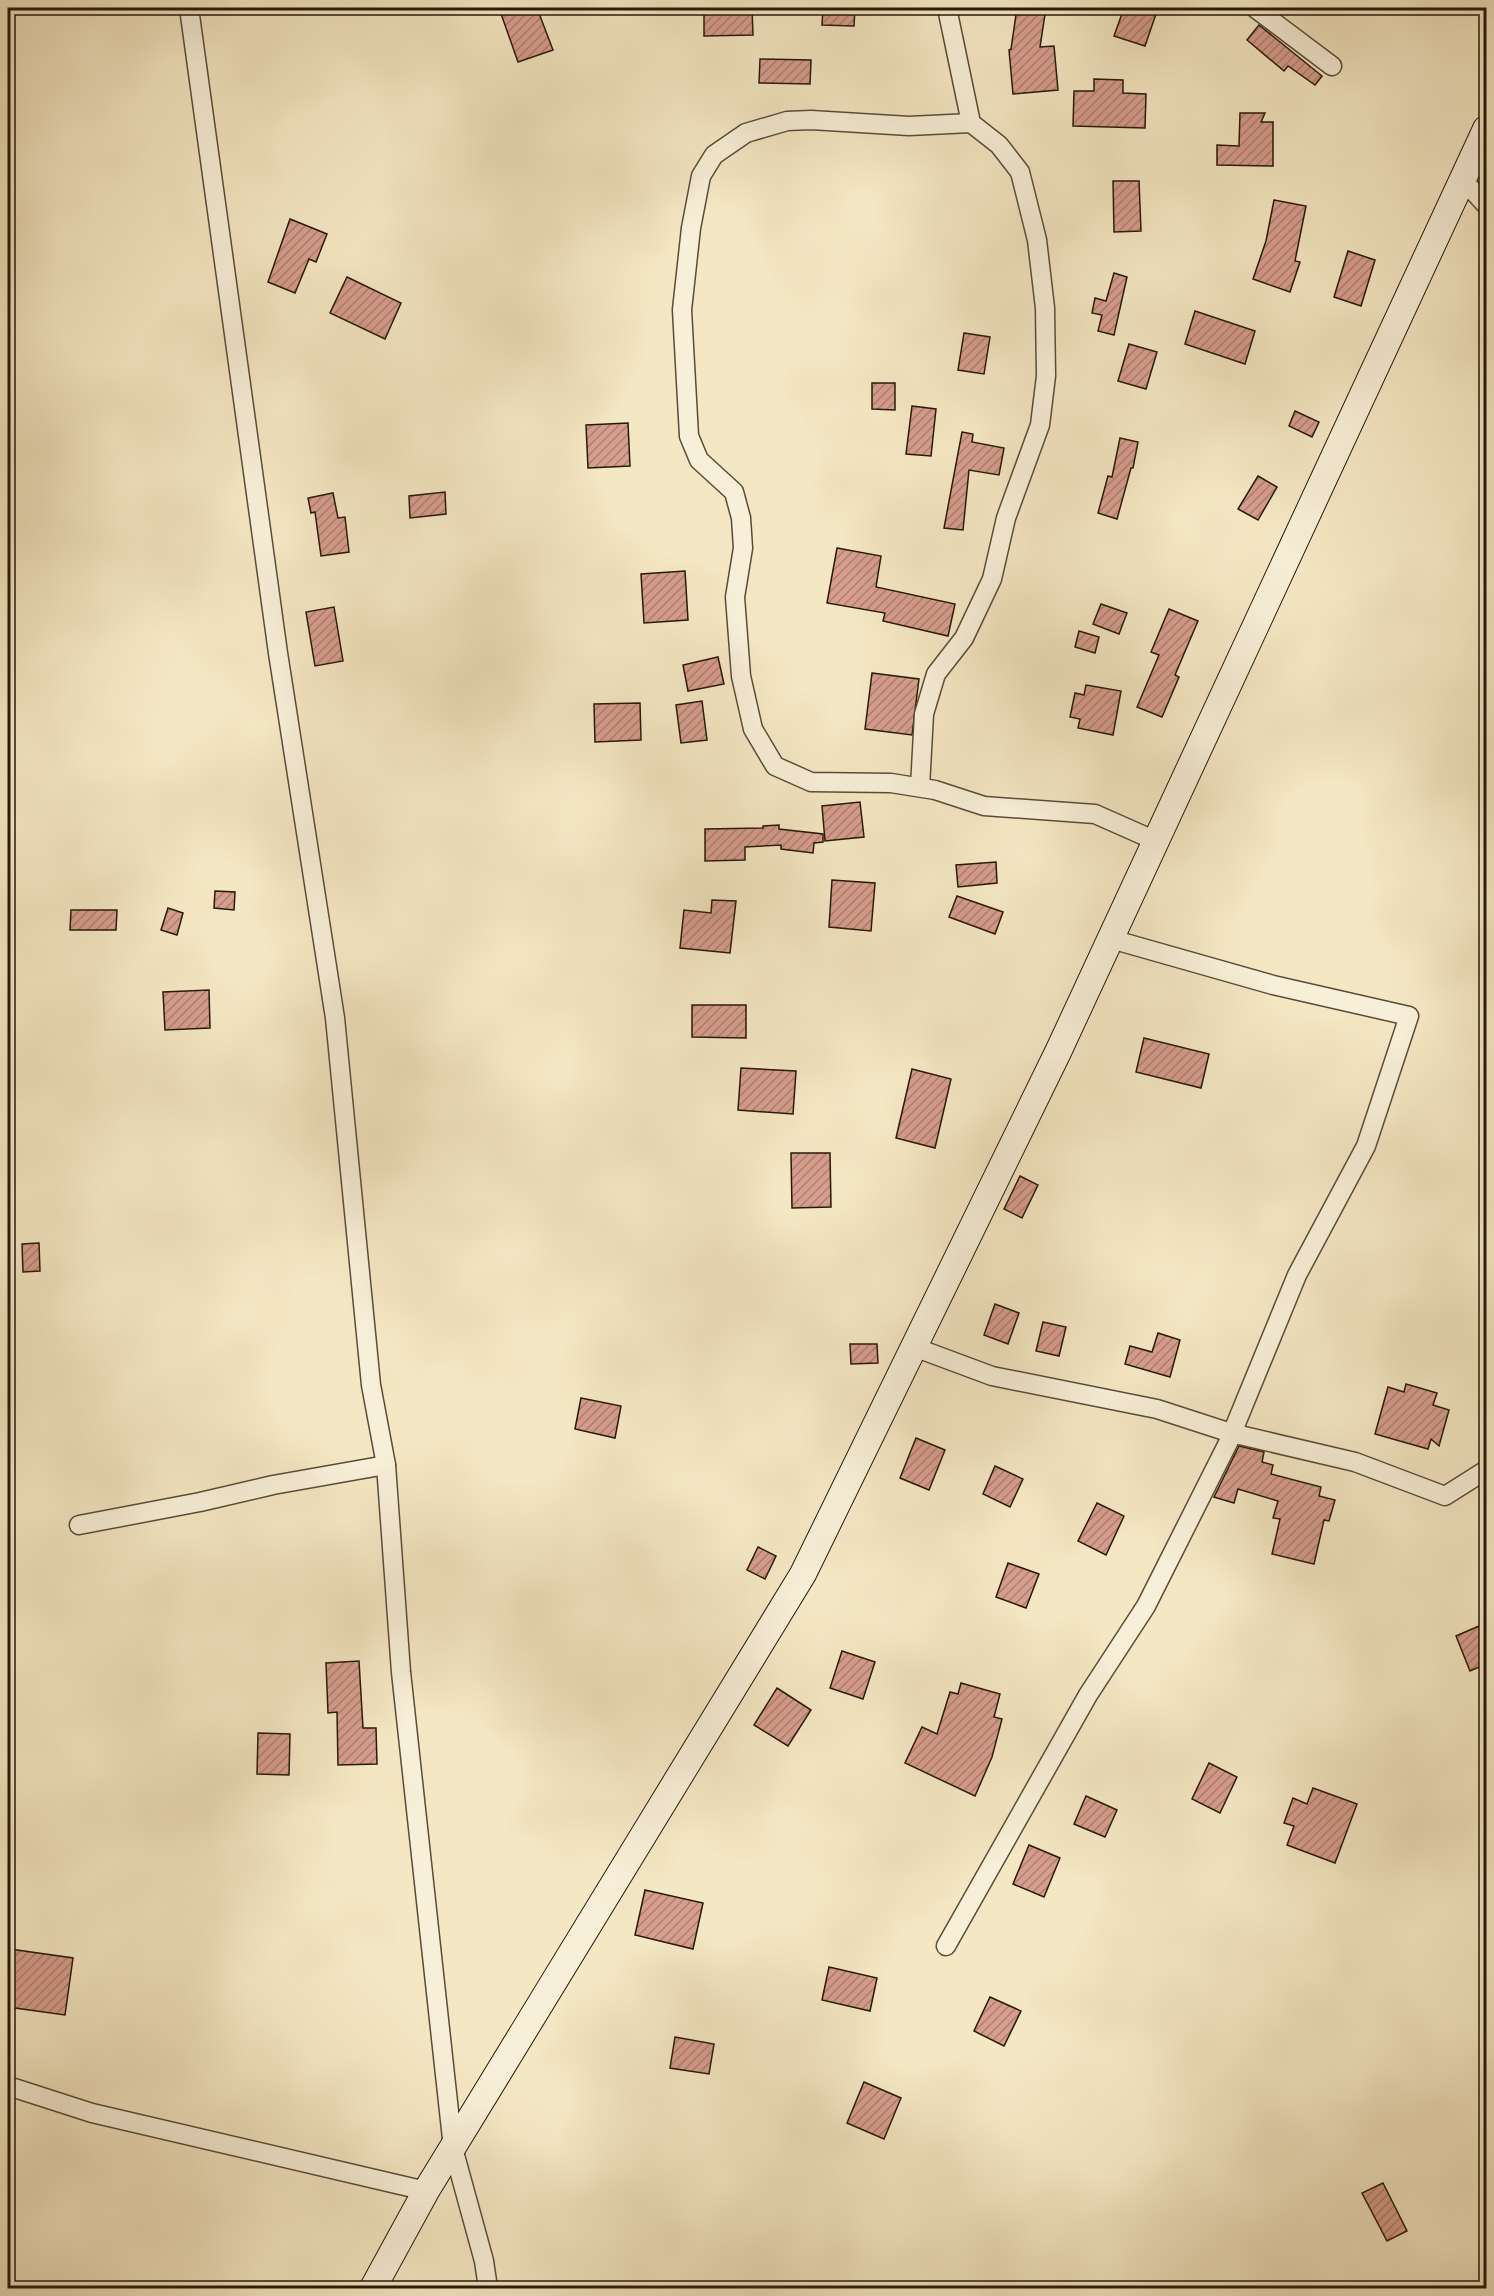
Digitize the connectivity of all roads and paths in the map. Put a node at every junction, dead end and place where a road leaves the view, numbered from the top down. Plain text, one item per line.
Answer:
1 (189, 8) edge
2 (947, 8) edge
3 (1255, 8) edge
4 (1332, 66) dead end
5 (971, 123) junction
6 (1486, 129) edge
7 (1463, 180) junction
8 (1486, 205) edge
9 (920, 787) junction
10 (1156, 841) junction
11 (1111, 939) junction
12 (914, 1347) junction
13 (1231, 1433) junction
14 (386, 1465) junction
15 (1486, 1470) edge
16 (79, 1526) dead end
17 (946, 1946) dead end
18 (8, 2086) edge
19 (453, 2148) junction
20 (426, 2191) junction
21 (373, 2289) edge
22 (488, 2289) edge

1 - 14 street
2 - 5 street
3 - 4 street
5 - 9 street
5 - 9 street
6 - 7 main road
7 - 8 street
7 - 10 main road
9 - 10 street
10 - 11 main road
11 - 12 main road
11 - 13 street
12 - 13 street
12 - 19 main road
13 - 15 street
13 - 17 street
14 - 16 street
14 - 19 street
18 - 20 street
19 - 20 main road
19 - 22 street
20 - 21 main road

